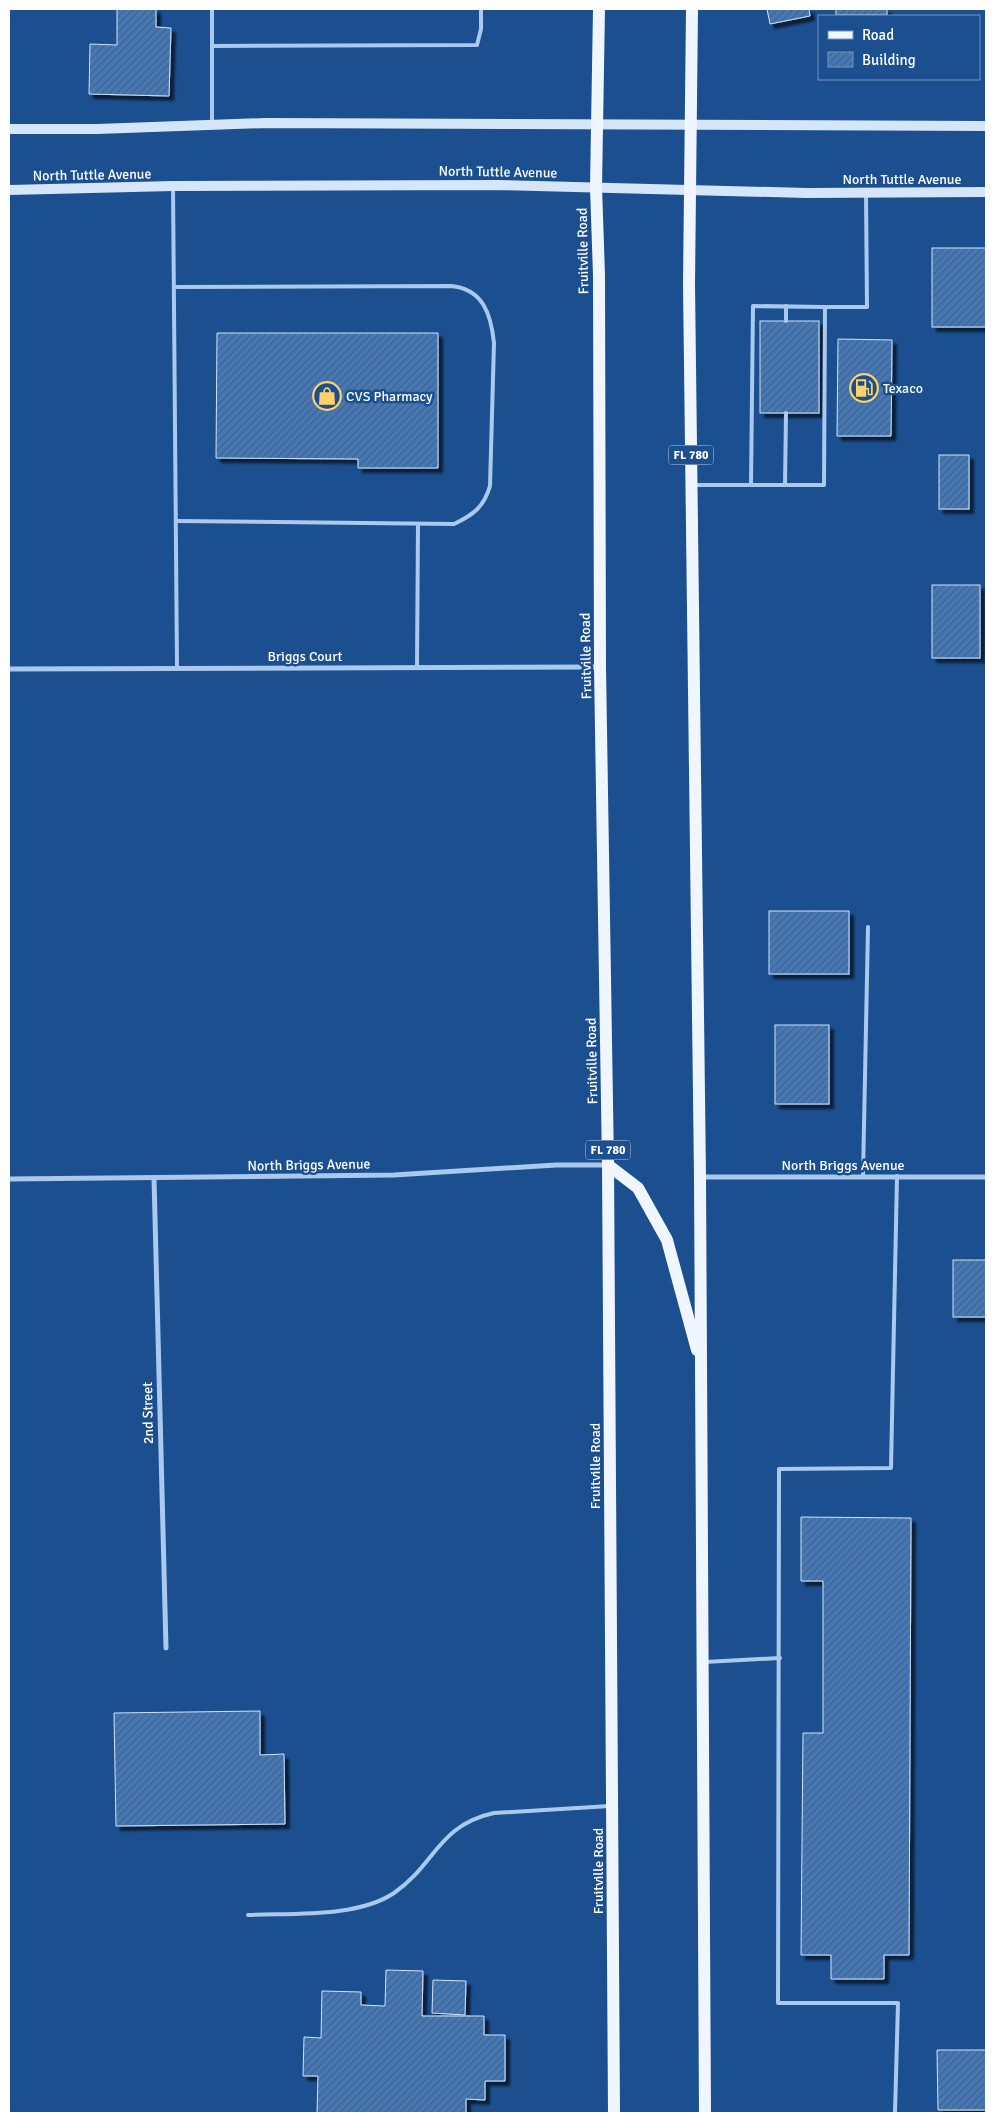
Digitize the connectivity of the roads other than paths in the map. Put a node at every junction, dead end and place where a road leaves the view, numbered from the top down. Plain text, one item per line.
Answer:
1 (212, 9) edge
2 (481, 9) edge
3 (599, 9) edge
4 (692, 9) edge
5 (212, 46) junction
6 (598, 124) junction
7 (691, 124) junction
8 (212, 125) junction
9 (986, 126) edge
10 (9, 130) edge
11 (173, 186) junction
12 (596, 187) junction
13 (9, 190) edge
14 (691, 190) junction
15 (986, 192) edge
16 (866, 193) junction
17 (174, 287) junction
18 (786, 306) junction
19 (825, 306) junction
20 (786, 321) dead end
21 (786, 413) dead end
22 (691, 485) junction
23 (751, 485) junction
24 (785, 485) junction
25 (176, 520) junction
26 (418, 524) junction
27 (417, 667) junction
28 (600, 667) junction
29 (177, 668) junction
30 (9, 670) edge
31 (868, 926) dead end
32 (608, 1165) junction
33 (864, 1176) junction
34 (897, 1176) junction
35 (700, 1177) junction
36 (986, 1177) edge
37 (154, 1178) junction
38 (9, 1179) edge
39 (702, 1366) junction
40 (166, 1648) dead end
41 (780, 1658) junction
42 (703, 1662) junction
43 (612, 1806) junction
44 (248, 1915) dead end
45 (614, 2113) edge
46 (705, 2113) edge
47 (895, 2113) edge

1 - 5 lane
2 - 5 lane
3 - 6 main road, Fruitville Road / FL 780
4 - 7 main road, FL 780
5 - 8 lane
6 - 7 main road
6 - 8 main road
6 - 12 main road, Fruitville Road / FL 780
7 - 9 main road
7 - 14 main road, FL 780
8 - 10 main road
11 - 12 main road, North Tuttle Avenue
11 - 13 main road, North Tuttle Avenue
11 - 17 lane
12 - 14 main road, North Tuttle Avenue
12 - 28 main road, Fruitville Road / FL 780
14 - 16 main road, North Tuttle Avenue
14 - 22 main road, FL 780
15 - 16 main road, North Tuttle Avenue
16 - 19 lane
17 - 25 lane
17 - 26 lane
18 - 19 lane
18 - 20 lane
18 - 23 lane
19 - 24 lane
21 - 24 lane
22 - 23 lane
22 - 35 main road, FL 780
23 - 24 lane
25 - 26 lane
25 - 29 lane
26 - 27 lane
27 - 28 street, Briggs Court
27 - 29 street, Briggs Court
28 - 32 main road, Fruitville Road / FL 780
29 - 30 street, Briggs Court
31 - 33 lane
32 - 37 street, North Briggs Avenue
32 - 39 main road
32 - 43 main road, Fruitville Road / FL 780
33 - 34 street, North Briggs Avenue
33 - 35 street, North Briggs Avenue
34 - 36 street, North Briggs Avenue
34 - 41 lane
35 - 39 main road, FL 780
37 - 38 street, North Briggs Avenue
37 - 40 street, 2nd Street
39 - 42 main road, FL 780
41 - 42 lane
41 - 47 lane
42 - 46 main road, FL 780
43 - 44 lane
43 - 45 main road, Fruitville Road / FL 780

